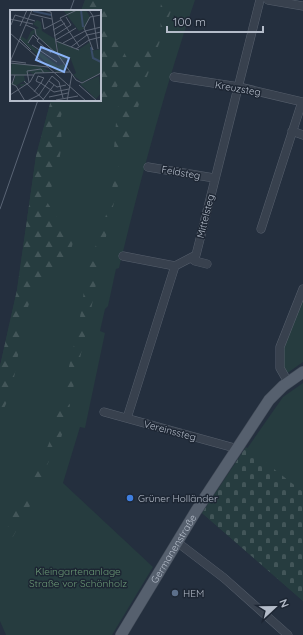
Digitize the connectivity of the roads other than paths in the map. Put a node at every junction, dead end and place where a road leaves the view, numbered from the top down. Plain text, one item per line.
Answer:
1 (260, 0) edge
2 (268, 0) edge
3 (303, 6) edge
4 (174, 77) dead end
5 (239, 87) junction
6 (303, 102) edge
7 (292, 131) junction
8 (303, 135) edge
9 (148, 167) dead end
10 (214, 178) junction
11 (261, 229) dead end
12 (123, 256) dead end
13 (191, 258) junction
14 (207, 264) dead end
15 (175, 266) junction
16 (303, 288) edge
17 (303, 372) edge
18 (288, 382) junction
19 (104, 412) dead end
20 (127, 418) junction
21 (235, 450) junction
22 (177, 542) junction
23 (121, 635) edge
24 (288, 635) edge

1 - 5 street, Mittelsteg
2 - 3 street
4 - 5 street, Kreuzsteg
5 - 6 street, Kreuzsteg
5 - 10 street, Mittelsteg
6 - 7 street
7 - 8 street
7 - 11 street
9 - 10 street, Feldsteg
10 - 13 street, Mittelsteg
12 - 15 street
13 - 14 street
13 - 15 street
15 - 20 street
16 - 18 street
17 - 18 main road, Germanenstraße
18 - 21 main road, Germanenstraße
19 - 20 street, Vereinssteg
20 - 21 street, Vereinssteg
21 - 22 main road, Germanenstraße
22 - 23 main road, Germanenstraße
22 - 24 street

